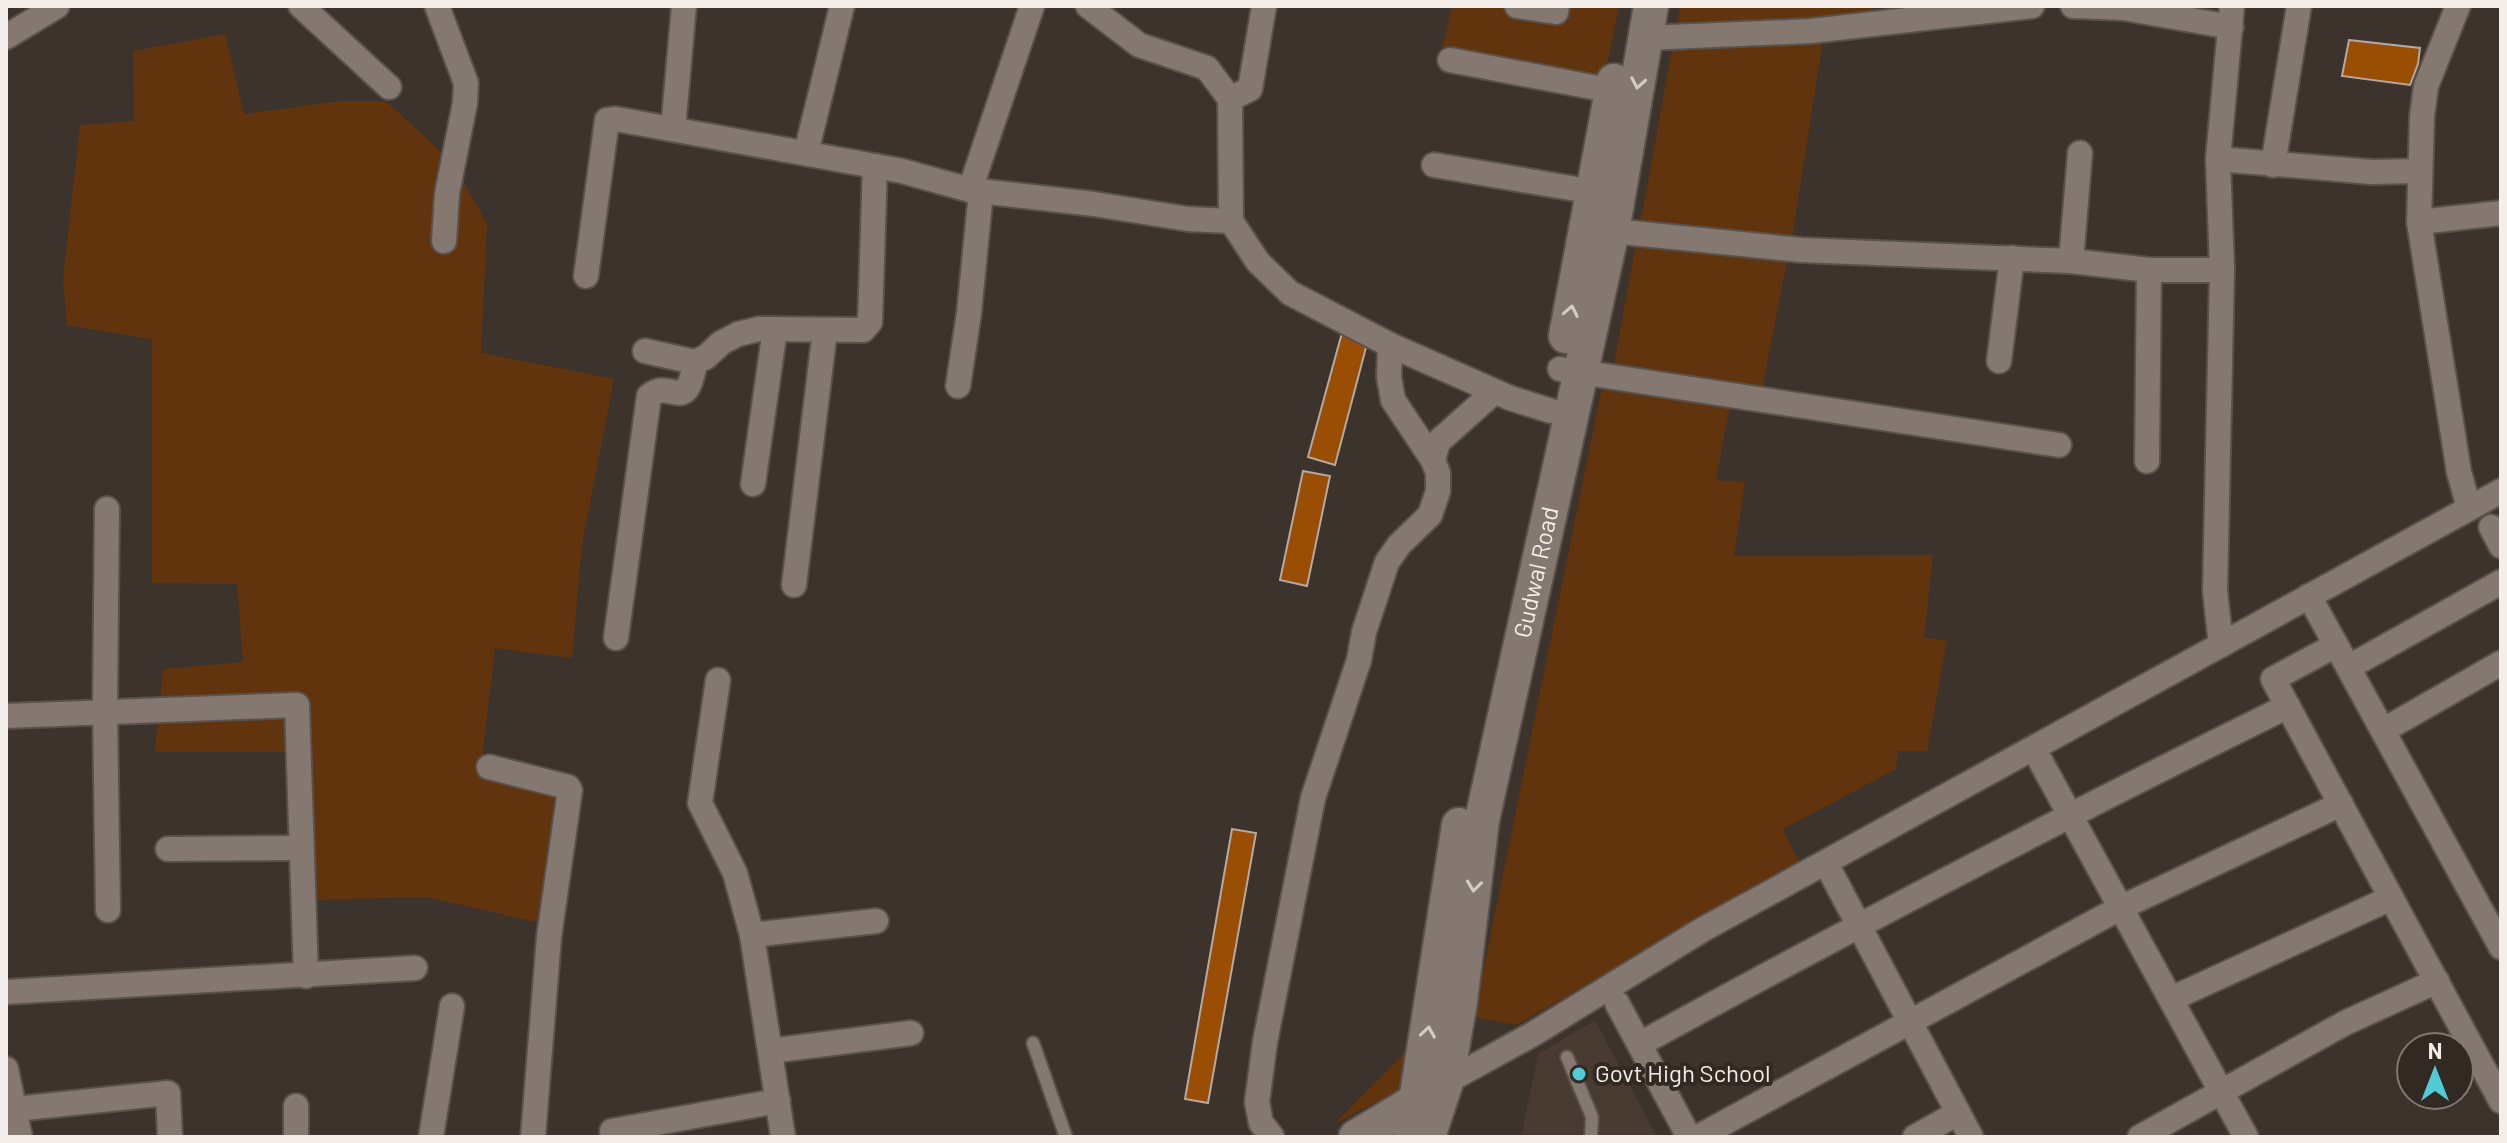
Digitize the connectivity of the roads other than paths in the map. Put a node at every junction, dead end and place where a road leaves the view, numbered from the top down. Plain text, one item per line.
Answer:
1 (57, 6) edge
2 (301, 6) edge
3 (437, 6) edge
4 (684, 6) edge
5 (842, 6) edge
6 (1032, 6) edge
7 (1088, 6) edge
8 (1264, 6) edge
9 (1517, 6) edge
10 (1557, 6) edge
11 (1628, 6) edge
12 (2032, 6) edge
13 (2073, 6) edge
14 (2299, 6) edge
15 (2458, 6) edge
16 (1916, 14) edge
17 (2232, 16) edge
18 (1648, 22) edge
19 (6, 37) edge
20 (1450, 60) dead end
21 (389, 87) dead end
22 (1613, 91) junction
23 (1230, 99) junction
24 (673, 129) junction
25 (806, 153) junction
26 (2080, 153) dead end
27 (2218, 159) junction
28 (1434, 165) dead end
29 (2273, 165) junction
30 (875, 166) junction
31 (2420, 171) junction
32 (975, 191) junction
33 (1594, 192) junction
34 (2501, 213) edge
35 (1231, 221) junction
36 (2419, 222) junction
37 (1612, 231) junction
38 (444, 241) dead end
39 (2012, 258) junction
40 (2071, 261) junction
41 (2149, 270) junction
42 (2222, 270) junction
43 (586, 276) dead end
44 (775, 329) junction
45 (825, 330) junction
46 (1390, 345) junction
47 (645, 351) dead end
48 (1999, 361) dead end
49 (695, 362) junction
50 (1571, 370) junction
51 (958, 386) dead end
52 (1494, 392) junction
53 (1551, 411) junction
54 (2059, 445) dead end
55 (1433, 460) junction
56 (2147, 461) dead end
57 (753, 484) dead end
58 (2501, 491) edge
59 (2469, 508) junction
60 (107, 509) dead end
61 (2501, 582) edge
62 (794, 585) dead end
63 (2309, 596) junction
64 (616, 638) dead end
65 (2221, 645) junction
66 (2336, 645) junction
67 (2501, 663) edge
68 (2349, 667) junction
69 (718, 680) dead end
70 (2288, 706) junction
71 (105, 710) junction
72 (6, 716) edge
73 (2384, 730) junction
74 (2041, 762) dead end
75 (489, 767) dead end
76 (2341, 804) junction
77 (2069, 814) junction
78 (301, 848) junction
79 (168, 849) dead end
80 (1830, 871) dead end
81 (2391, 898) junction
82 (2120, 908) junction
83 (108, 910) dead end
84 (876, 921) dead end
85 (1856, 925) junction
86 (752, 935) junction
87 (2501, 947) edge
88 (415, 968) dead end
89 (306, 976) junction
90 (2437, 981) junction
91 (6, 992) edge
92 (2171, 999) junction
93 (1617, 1003) dead end
94 (452, 1006) dead end
95 (1910, 1024) junction
96 (911, 1033) dead end
97 (1033, 1043) dead end
98 (1640, 1044) junction
99 (770, 1051) junction
100 (1567, 1057) dead end
101 (6, 1069) edge
102 (1446, 1082) junction
103 (2222, 1093) junction
104 (778, 1101) junction
105 (1417, 1101) junction
106 (2501, 1101) edge
107 (296, 1106) dead end
108 (11, 1110) edge
109 (1958, 1113) junction
110 (612, 1131) dead end
111 (20, 1137) edge
112 (170, 1137) edge
113 (296, 1137) edge
114 (431, 1137) edge
115 (533, 1137) edge
116 (783, 1137) edge
117 (1066, 1137) edge
118 (1272, 1137) edge
119 (1356, 1137) edge
120 (1411, 1137) edge
121 (1428, 1137) edge
122 (1591, 1137) edge
123 (1689, 1137) edge
124 (1698, 1137) edge
125 (1915, 1137) edge
126 (1971, 1137) edge
127 (2140, 1137) edge
128 (2246, 1137) edge

1 - 19 street
2 - 21 street
3 - 38 street
4 - 24 street
5 - 25 street
6 - 32 street
7 - 23 street
8 - 23 street
9 - 10 street
11 - 22 main road, Gudwal Road
12 - 16 street
13 - 17 street
14 - 29 street
15 - 31 street
16 - 18 street
17 - 27 street
18 -> 37 main road, Gudwal Road
20 - 22 street
22 - 33 main road, Gudwal Road
23 - 35 street
24 - 25 street
24 - 43 street
25 - 30 street
26 - 40 street
27 - 29 street
27 - 42 street
28 - 33 street
29 - 31 street
30 - 32 street
30 - 45 street
31 - 36 street
32 - 35 street
32 - 51 street
50 -> 33 main road, Gudwal Road
34 - 36 street
35 - 46 street
36 - 59 street
37 - 39 street
37 - 50 main road, Gudwal Road
39 - 40 street
39 - 48 street
40 - 41 street
41 - 42 street
41 - 56 street
42 - 65 street
44 - 45 street
44 - 49 street
44 - 57 street
45 - 62 street
46 - 52 street
46 - 55 street
47 - 49 street
49 - 64 street
50 - 53 main road, Gudwal Road
50 - 54 street
50 -> 102 main road, Gudwal Road
52 - 53 street
52 - 55 street
105 -> 53 main road, Gudwal Road
55 - 118 street
58 - 59 street
59 - 63 street
60 - 71 street
61 - 68 street
63 - 65 street
63 - 66 street
65 - 102 street
66 - 68 street
66 - 70 street
67 - 73 street
68 - 73 street
69 - 86 street
70 - 76 street
70 - 77 street
71 - 72 street
71 - 78 street
71 - 83 street
73 - 87 street
74 - 77 street
75 - 115 street
76 - 81 street
76 - 82 street
77 - 82 street
77 - 85 street
78 - 79 street
78 - 89 street
80 - 85 street
81 - 90 street
81 - 92 street
82 - 92 street
82 - 95 street
84 - 86 street
85 - 95 street
85 - 98 street
86 - 99 street
88 - 89 street
89 - 91 street
90 - 103 street
90 - 106 street
92 - 103 street
93 - 98 street
94 - 114 street
95 - 109 street
95 - 124 street
96 - 99 street
97 - 117 lane
98 - 123 street
99 - 104 street
100 - 122 lane
101 - 108 street
102 - 105 main road
102 - 121 main road, Gudwal Road
103 - 127 street
103 - 128 street
104 - 110 street
104 - 116 street
105 - 119 main road
105 - 120 main road, Gudwal Road
107 - 113 street
108 - 111 street
108 - 112 street
109 - 125 street
109 - 126 street

